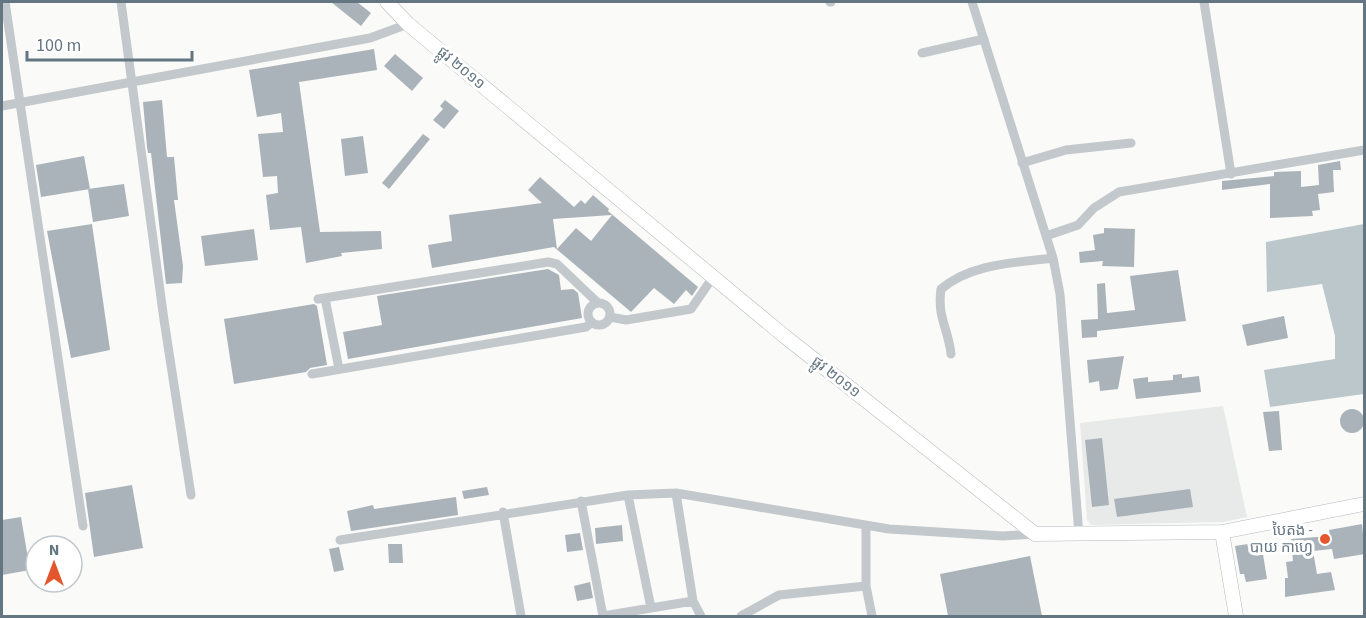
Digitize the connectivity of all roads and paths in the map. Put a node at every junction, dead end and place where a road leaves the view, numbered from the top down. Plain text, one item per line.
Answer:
1 (4, 2) edge
2 (121, 2) edge
3 (387, 2) edge
4 (972, 2) edge
5 (1204, 2) edge
6 (408, 24) junction
7 (984, 39) junction
8 (922, 53) dead end
9 (132, 82) junction
10 (21, 102) junction
11 (2, 106) edge
12 (1131, 143) dead end
13 (1365, 150) edge
14 (1022, 163) junction
15 (1231, 174) junction
16 (1046, 236) junction
17 (1053, 258) junction
18 (713, 277) junction
19 (598, 303) junction
20 (610, 317) junction
21 (592, 322) junction
22 (951, 354) dead end
23 (339, 369) junction
24 (312, 374) dead end
25 (676, 493) junction
26 (191, 495) dead end
27 (628, 495) junction
28 (581, 501) junction
29 (1365, 504) edge
30 (503, 512) junction
31 (83, 526) dead end
32 (866, 527) junction
33 (1222, 532) junction
34 (1035, 534) junction
35 (1079, 535) junction
36 (340, 540) dead end
37 (866, 586) junction
38 (693, 601) junction
39 (651, 608) junction
40 (521, 616) edge
41 (603, 616) edge
42 (701, 616) edge
43 (741, 616) edge
44 (872, 616) edge
45 (1236, 616) edge

1 - 10 street
2 - 9 street
3 - 6 main road, ផ្លូវ ២០១១
4 - 7 street
5 - 15 street
6 - 9 street
6 - 18 main road, ផ្លូវ ២០១១
7 - 8 street
7 - 14 street
9 - 10 street
9 - 26 street
10 - 11 street
10 - 31 street
12 - 14 street
13 - 15 street
14 - 16 street
15 - 16 street
16 - 17 street
17 - 22 street
17 - 35 street
18 - 20 street
18 - 34 main road, ផ្លូវ ២០១១
19 - 20 street
19 - 21 street
19 - 23 street
20 - 21 street
21 - 23 street
23 - 24 street
25 - 27 street
25 - 32 street
25 - 38 street
27 - 28 street
27 - 39 street
28 - 30 street
28 - 41 street
29 - 33 main road
30 - 36 street
30 - 40 street
32 - 34 street
32 - 37 street
33 - 35 main road
33 - 45 main road
34 - 35 main road
37 - 43 street
37 - 44 street
38 - 39 street
38 - 42 street
39 - 41 street

